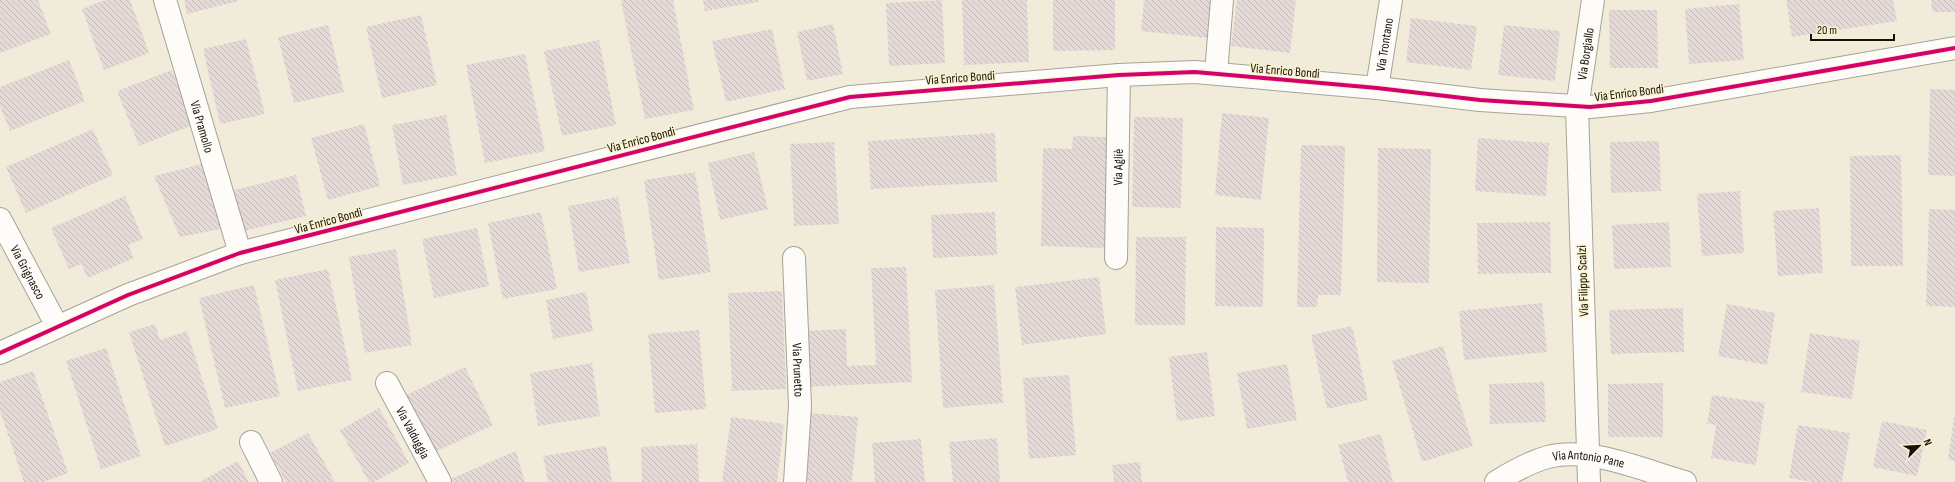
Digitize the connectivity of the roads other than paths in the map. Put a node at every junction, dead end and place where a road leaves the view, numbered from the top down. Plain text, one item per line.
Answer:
1 (165, 0) edge
2 (1222, 0) edge
3 (1390, 0) edge
4 (1593, 0) edge
5 (1955, 48) edge
6 (1216, 73) junction
7 (1119, 75) junction
8 (1377, 88) junction
9 (1576, 108) junction
10 (0, 219) edge
11 (240, 253) junction
12 (794, 258) dead end
13 (1116, 258) dead end
14 (57, 326) junction
15 (0, 353) edge
16 (387, 383) dead end
17 (251, 442) dead end
18 (1588, 454) junction
19 (272, 482) edge
20 (440, 482) edge
21 (795, 482) edge
22 (1496, 482) edge
23 (1589, 482) edge
24 (1685, 482) edge

1 - 11 street, Via Pramollo
2 - 6 street
3 - 8 street, Via Trontano
4 - 9 street, Via Borgiallo
5 - 9 street, Via Enrico Bondi
6 - 7 street, Via Enrico Bondi
6 - 8 street, Via Enrico Bondi
7 - 11 street, Via Enrico Bondi
7 - 13 street, Via Agliè
8 - 9 street, Via Enrico Bondi
9 - 18 street, Via Filippo Scalzi
10 - 14 street, Via Grignasco
11 - 14 street, Via Enrico Bondi
12 - 21 street, Via Prunetto
14 - 15 street, Via Enrico Bondi
16 - 20 street, Via Valduggia
17 - 19 street
18 - 22 street, Via Antonio Pane
18 - 23 street, Via Filippo Scalzi
18 - 24 street, Via Antonio Pane

